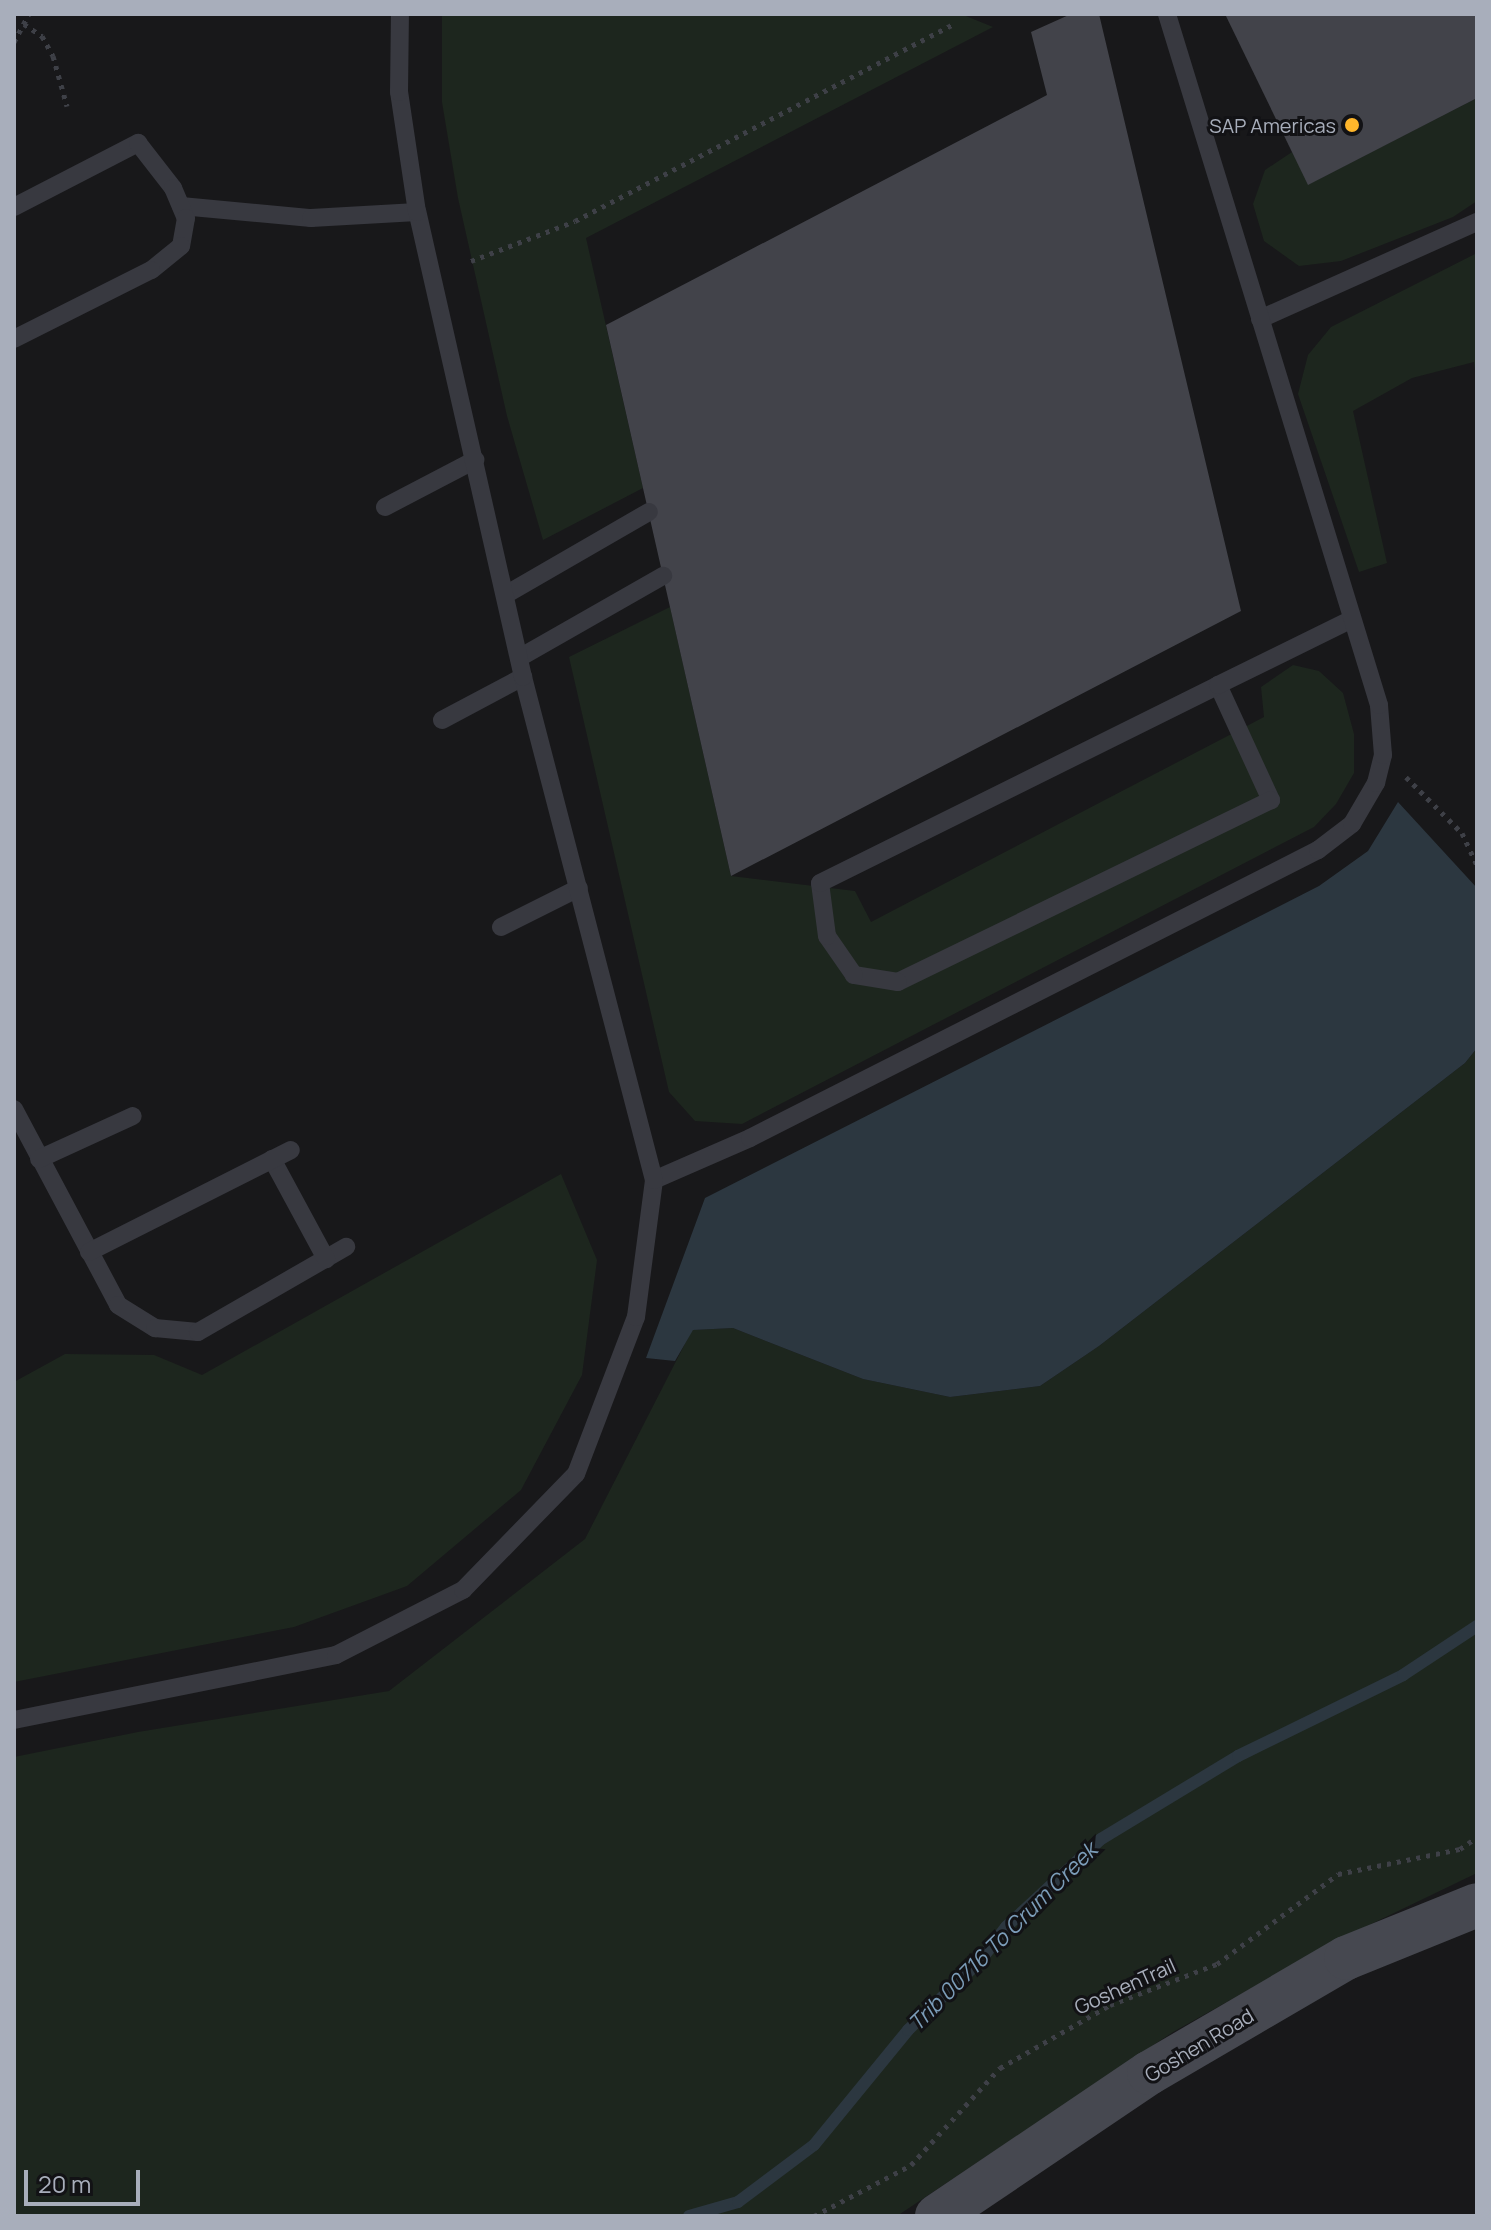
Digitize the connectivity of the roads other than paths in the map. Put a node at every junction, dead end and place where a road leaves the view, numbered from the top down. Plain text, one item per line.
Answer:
1 (400, 14) edge
2 (1167, 14) edge
3 (181, 206) junction
4 (14, 207) edge
5 (417, 212) junction
6 (1477, 222) edge
7 (1260, 319) junction
8 (14, 339) edge
9 (475, 460) junction
10 (385, 507) dead end
11 (649, 512) dead end
12 (663, 576) dead end
13 (505, 595) junction
14 (1352, 619) junction
15 (519, 658) junction
16 (523, 677) junction
17 (1218, 685) junction
18 (442, 720) dead end
19 (579, 888) junction
20 (501, 927) dead end
21 (14, 1109) edge
22 (133, 1116) dead end
23 (291, 1150) dead end
24 (39, 1159) junction
25 (272, 1159) junction
26 (654, 1180) junction
27 (346, 1247) dead end
28 (89, 1252) junction
29 (326, 1259) junction
30 (14, 1720) edge
31 (1477, 1905) edge
32 (937, 2216) edge

1 - 5 lane
2 - 7 lane
3 - 4 lane
3 - 5 lane
3 - 8 lane
5 - 9 lane
6 - 7 lane
7 - 14 lane
9 - 10 lane
9 - 13 lane
11 - 13 lane
12 - 15 lane
13 - 15 lane
14 - 17 lane
14 - 26 lane
15 - 16 lane
16 - 18 lane
16 - 19 lane
17 - 17 lane
19 - 20 lane
19 - 26 lane
21 - 24 lane
22 - 24 lane
23 - 25 lane
24 - 28 lane
25 - 28 lane
25 - 29 lane
26 - 30 lane
27 - 29 lane
28 - 29 lane
31 - 32 main road, Goshen Road

